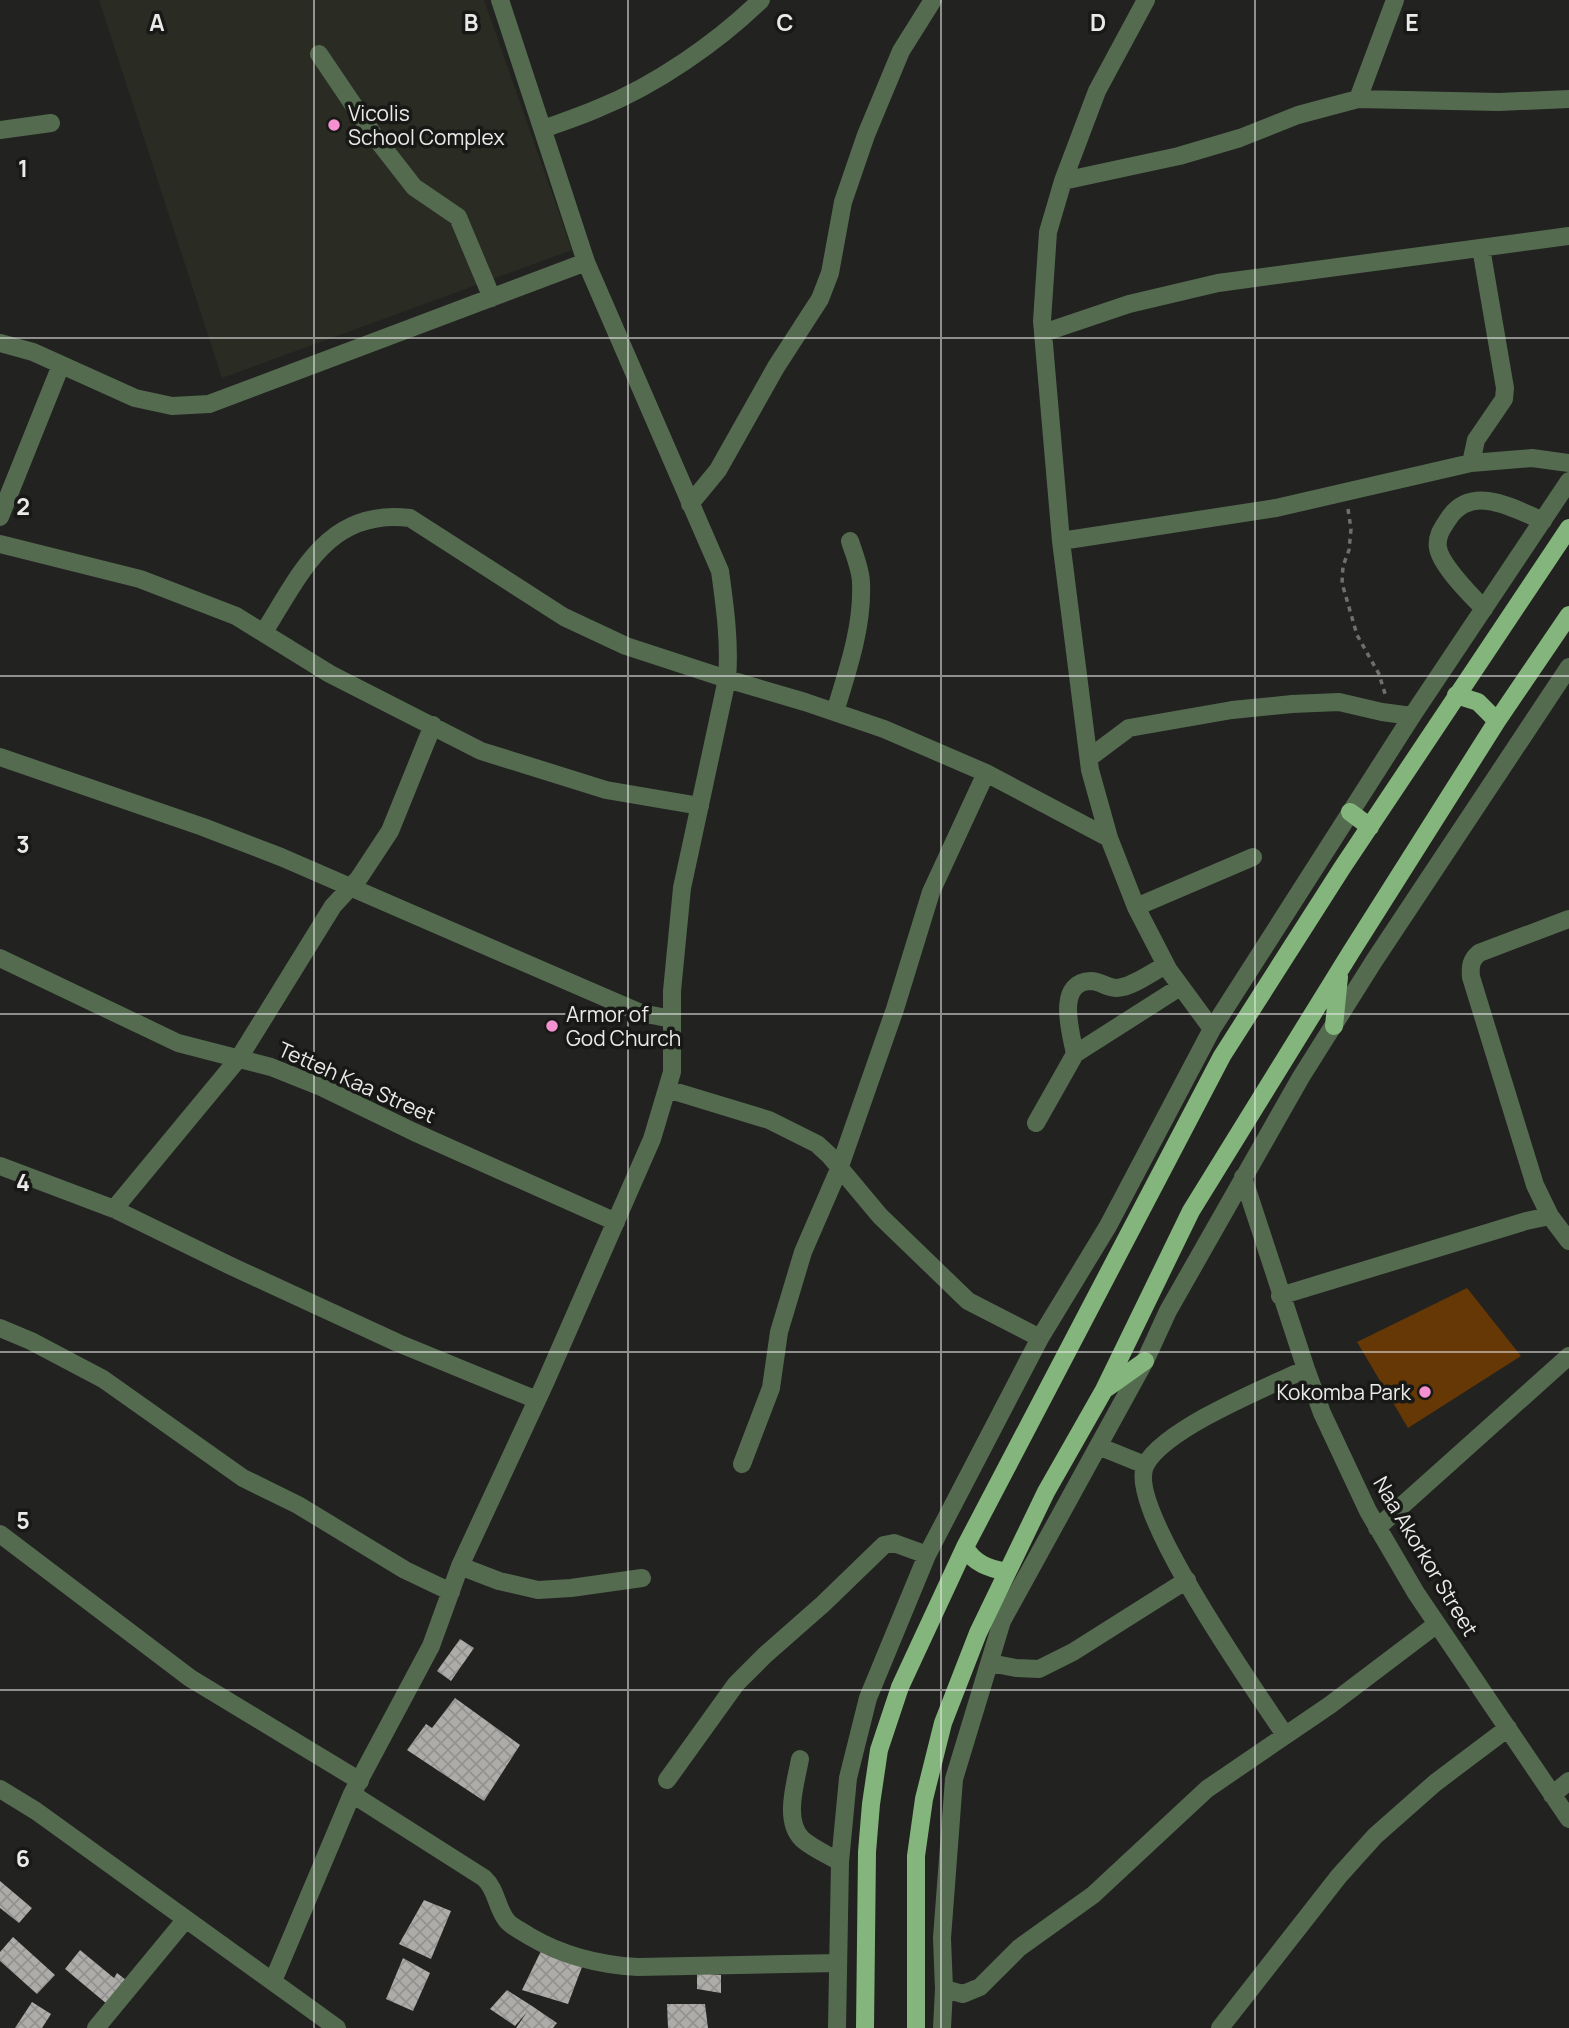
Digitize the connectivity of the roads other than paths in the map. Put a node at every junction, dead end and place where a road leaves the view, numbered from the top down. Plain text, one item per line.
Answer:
1 (500, 0) edge
2 (761, 0) edge
3 (933, 0) edge
4 (1146, 0) edge
5 (1395, 0) edge
6 (319, 54) dead end
7 (1358, 99) junction
8 (1569, 99) edge
9 (51, 123) dead end
10 (543, 129) junction
11 (0, 130) edge
12 (1063, 181) junction
13 (1569, 236) edge
14 (1481, 248) junction
15 (586, 262) junction
16 (492, 298) junction
17 (1043, 333) junction
18 (0, 343) edge
19 (61, 365) junction
20 (1471, 463) junction
21 (1569, 463) edge
22 (1569, 481) edge
23 (690, 505) junction
24 (0, 517) edge
25 (1543, 521) junction
26 (1569, 528) edge
27 (850, 541) dead end
28 (1061, 541) junction
29 (0, 544) edge
30 (1483, 609) junction
31 (1569, 615) edge
32 (264, 632) junction
33 (1569, 667) edge
34 (727, 679) junction
35 (1456, 695) junction
36 (835, 712) junction
37 (1412, 716) junction
38 (1497, 721) junction
39 (433, 725) junction
40 (0, 757) edge
41 (1089, 758) junction
42 (986, 773) junction
43 (699, 806) junction
44 (1350, 813) junction
45 (1370, 827) junction
46 (1109, 838) junction
47 (1253, 857) dead end
48 (350, 888) junction
49 (1136, 907) junction
50 (1569, 919) edge
51 (0, 958) edge
52 (1166, 965) junction
53 (1339, 973) junction
54 (1180, 986) junction
55 (672, 1019) junction
56 (1334, 1026) junction
57 (1212, 1029) junction
58 (1075, 1054) junction
59 (239, 1058) junction
60 (667, 1089) junction
61 (1036, 1123) dead end
62 (0, 1166) edge
63 (839, 1169) junction
64 (1243, 1177) junction
65 (114, 1209) junction
66 (1550, 1216) junction
67 (616, 1222) junction
68 (1569, 1241) edge
69 (1280, 1296) junction
70 (0, 1328) edge
71 (1040, 1338) junction
72 (1569, 1356) edge
73 (1145, 1361) junction
74 (1306, 1369) junction
75 (1104, 1390) junction
76 (537, 1400) junction
77 (1098, 1446) junction
78 (742, 1464) dead end
79 (1145, 1465) junction
80 (1377, 1528) junction
81 (0, 1534) edge
82 (965, 1547) junction
83 (927, 1555) junction
84 (460, 1566) junction
85 (1006, 1572) junction
86 (642, 1578) dead end
87 (1187, 1580) junction
88 (451, 1592) junction
89 (1437, 1624) junction
90 (990, 1663) junction
91 (1508, 1728) junction
92 (1285, 1735) junction
93 (800, 1759) dead end
94 (667, 1780) dead end
95 (1569, 1781) edge
96 (356, 1787) junction
97 (0, 1788) edge
98 (1552, 1795) junction
99 (1569, 1819) edge
100 (840, 1861) junction
101 (186, 1919) junction
102 (837, 1963) junction
103 (273, 1981) junction
104 (944, 1989) junction
105 (96, 2028) edge
106 (337, 2028) edge
107 (837, 2028) edge
108 (865, 2028) edge
109 (916, 2028) edge
110 (942, 2028) edge
111 (1220, 2028) edge

1 - 10 street
2 - 10 street
3 - 23 street
4 - 12 street
5 - 7 street
6 - 16 street
7 - 8 street
7 - 12 street
9 - 11 street
10 - 15 street
12 - 17 street
13 - 14 street
14 - 17 street
14 - 20 street
15 - 16 street
15 - 23 street
16 - 19 street
17 - 28 street
18 - 19 street
19 - 24 street
20 - 21 street
20 - 28 street
22 - 25 street
23 - 34 street
25 - 30 street
25 - 30 street
26 - 35 main road
27 - 36 street
28 - 41 street
29 - 32 street
30 - 37 street
31 - 38 main road
32 - 34 street
32 - 39 street
33 - 56 street
34 - 36 street
34 - 43 street
35 - 38 main road
35 - 45 main road
36 - 42 street
37 - 41 street
37 - 44 street
38 - 53 main road
39 - 43 street
39 - 48 street
40 - 48 street
41 - 46 street
42 - 46 street
42 - 63 street
43 - 55 street
44 - 45 main road
44 - 57 street
45 - 82 main road
46 - 49 street
47 - 49 street
48 - 55 street
48 - 59 street
49 - 52 street
50 - 66 street
51 - 59 street, Tetteh Kaa Street
52 - 54 street
52 - 58 street
53 - 56 main road
53 - 75 main road
54 - 57 street
54 - 58 street
55 - 60 street
56 - 64 street
57 - 71 street
58 - 61 street
59 - 65 street
59 - 67 street, Tetteh Kaa Street
60 - 63 street
60 - 67 street
62 - 65 street
63 - 71 street
63 - 78 street
64 - 69 street, Naa Akorkor Street
64 - 73 street
65 - 76 street
66 - 68 street
66 - 69 street
67 - 76 street
69 - 74 street, Naa Akorkor Street
70 - 88 street
71 - 83 street
72 - 80 street
73 - 75 main road
73 - 77 street
74 - 79 street
74 - 80 street, Naa Akorkor Street
75 - 85 main road
76 - 84 street
77 - 79 street
77 - 90 street
79 - 87 street
80 - 89 street, Naa Akorkor Street
81 - 96 street
82 - 85 main road
82 - 108 main road
83 - 94 street
83 - 100 street
84 - 86 street
84 - 88 street
85 - 109 main road
87 - 90 street
87 - 92 street
88 - 96 street
89 - 91 street, Naa Akorkor Street
89 - 92 street
90 - 104 street
91 - 98 street, Naa Akorkor Street
91 - 111 street
92 - 104 street
93 - 100 street
95 - 98 street
96 - 102 street
96 - 103 street
97 - 101 street
98 - 99 street, Naa Akorkor Street
100 - 102 street
101 - 103 street
101 - 105 street
102 - 107 street
103 - 106 street
104 - 110 street

